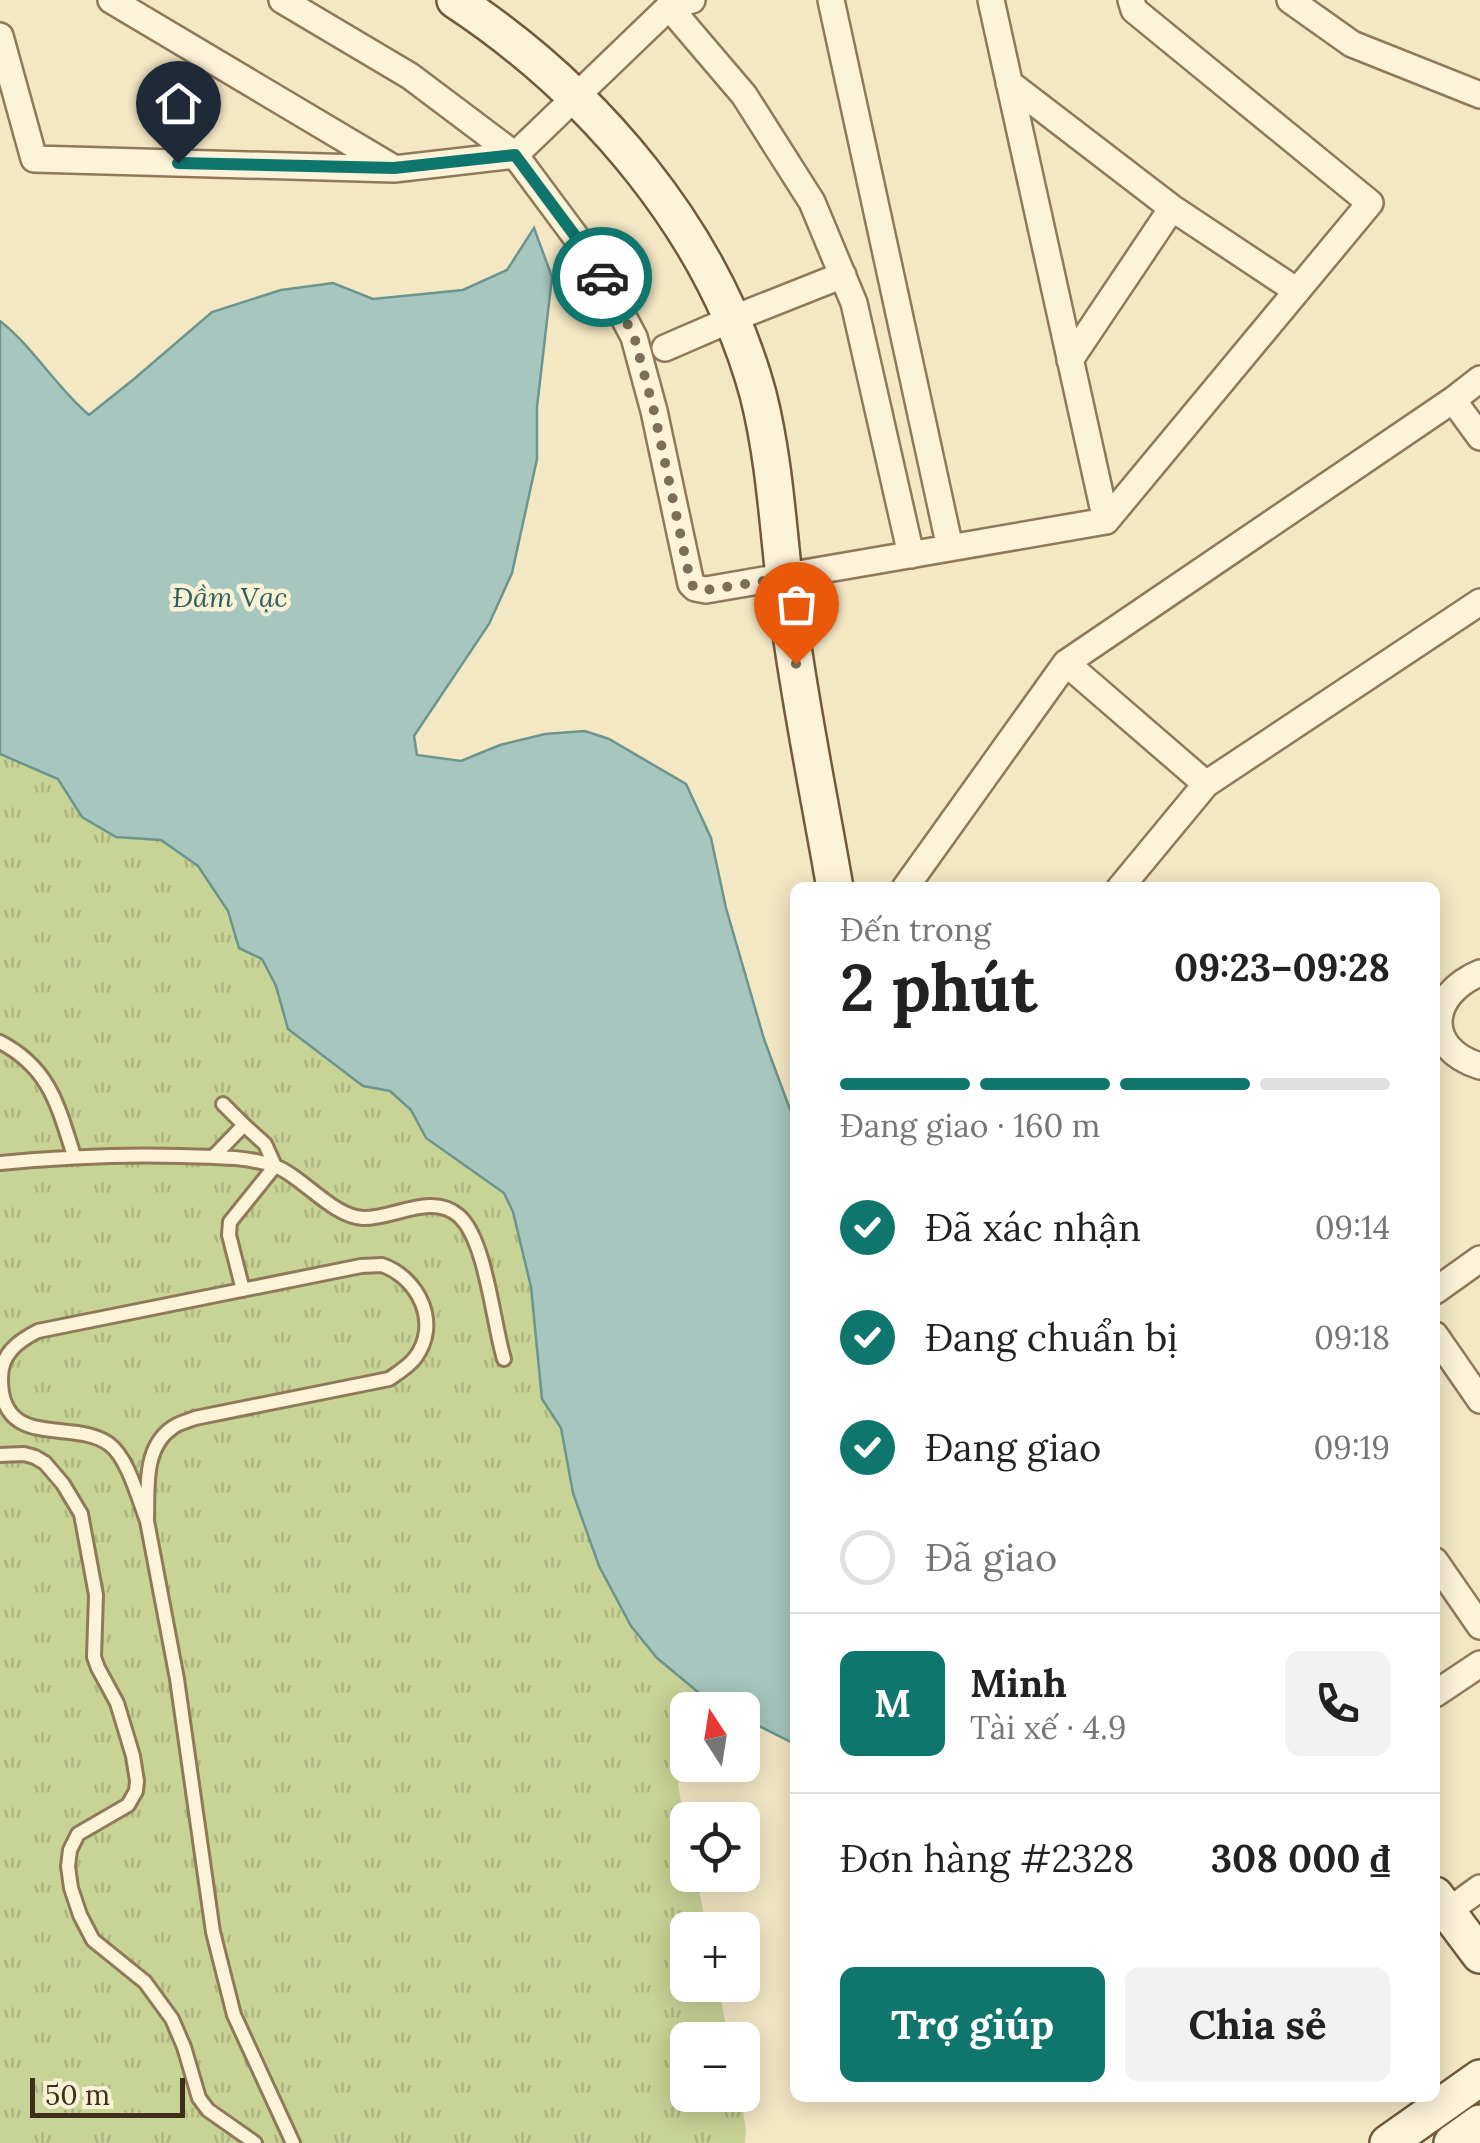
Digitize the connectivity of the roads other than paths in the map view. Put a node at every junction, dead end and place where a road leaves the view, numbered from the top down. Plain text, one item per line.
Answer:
1 (112, 0) edge
2 (282, 0) edge
3 (456, 0) edge
4 (831, 0) edge
5 (991, 0) edge
6 (1131, 0) edge
7 (1290, 0) edge
8 (680, 3) edge
9 (0, 36) edge
10 (1010, 84) junction
11 (1480, 95) edge
12 (577, 98) junction
13 (515, 155) junction
14 (394, 168) junction
15 (1172, 208) junction
16 (843, 275) junction
17 (1297, 291) junction
18 (732, 319) junction
19 (665, 348) dead end
20 (1070, 360) junction
21 (1480, 379) edge
22 (1453, 400) junction
23 (1480, 437) edge
24 (1106, 520) junction
25 (950, 548) junction
26 (910, 555) junction
27 (784, 578) junction
28 (1480, 602) edge
29 (1066, 662) junction
30 (1206, 784) junction
31 (834, 882) edge
32 (909, 882) edge
33 (1125, 882) edge
34 (1480, 972) edge
35 (0, 1042) edge
36 (1440, 1046) edge
37 (1480, 1066) edge
38 (223, 1104) dead end
39 (244, 1125) junction
40 (74, 1156) junction
41 (213, 1156) junction
42 (0, 1163) edge
43 (275, 1166) junction
44 (1480, 1259) edge
45 (1440, 1287) edge
46 (243, 1290) junction
47 (1440, 1342) edge
48 (504, 1359) dead end
49 (1480, 1400) edge
50 (0, 1455) edge
51 (147, 1520) junction
52 (1440, 1569) edge
53 (1480, 1626) edge
54 (1480, 1664) edge
55 (1440, 1691) edge
56 (1480, 1888) edge
57 (1441, 1903) edge
58 (1480, 1954) edge
59 (1480, 2078) edge
60 (1480, 2123) edge
61 (255, 2143) edge
62 (293, 2143) edge
63 (1388, 2143) edge
64 (1452, 2143) edge

1 - 14 street
2 - 13 street
3 - 12 street
4 - 25 street
5 - 10 street
6 - 17 street
7 - 11 street
8 - 12 street
8 - 16 street
9 - 14 street
10 - 15 street
10 - 20 street
12 - 13 street
12 - 18 street
13 - 14 street
13 - 27 street
15 - 17 street
15 - 20 street
16 - 18 street
16 - 26 street
17 - 24 street
18 - 19 street
18 - 27 street
20 - 24 street
21 - 22 street
22 - 23 street
22 - 29 street
24 - 25 street
25 - 26 street
26 - 27 street
27 - 31 street
28 - 30 street
29 - 30 street
29 - 32 street
30 - 33 street
34 - 36 street
35 - 40 lane
36 - 37 street
38 - 39 lane
39 - 41 lane
39 - 43 lane
40 - 41 lane
40 - 42 lane
41 - 43 lane
43 - 46 lane
43 - 48 lane
44 - 45 street
46 - 51 lane
46 - 51 lane
47 - 49 street
50 - 61 lane
51 - 62 lane
52 - 53 street
54 - 55 street
56 - 57 street
57 - 58 street
59 - 63 street
60 - 64 street

